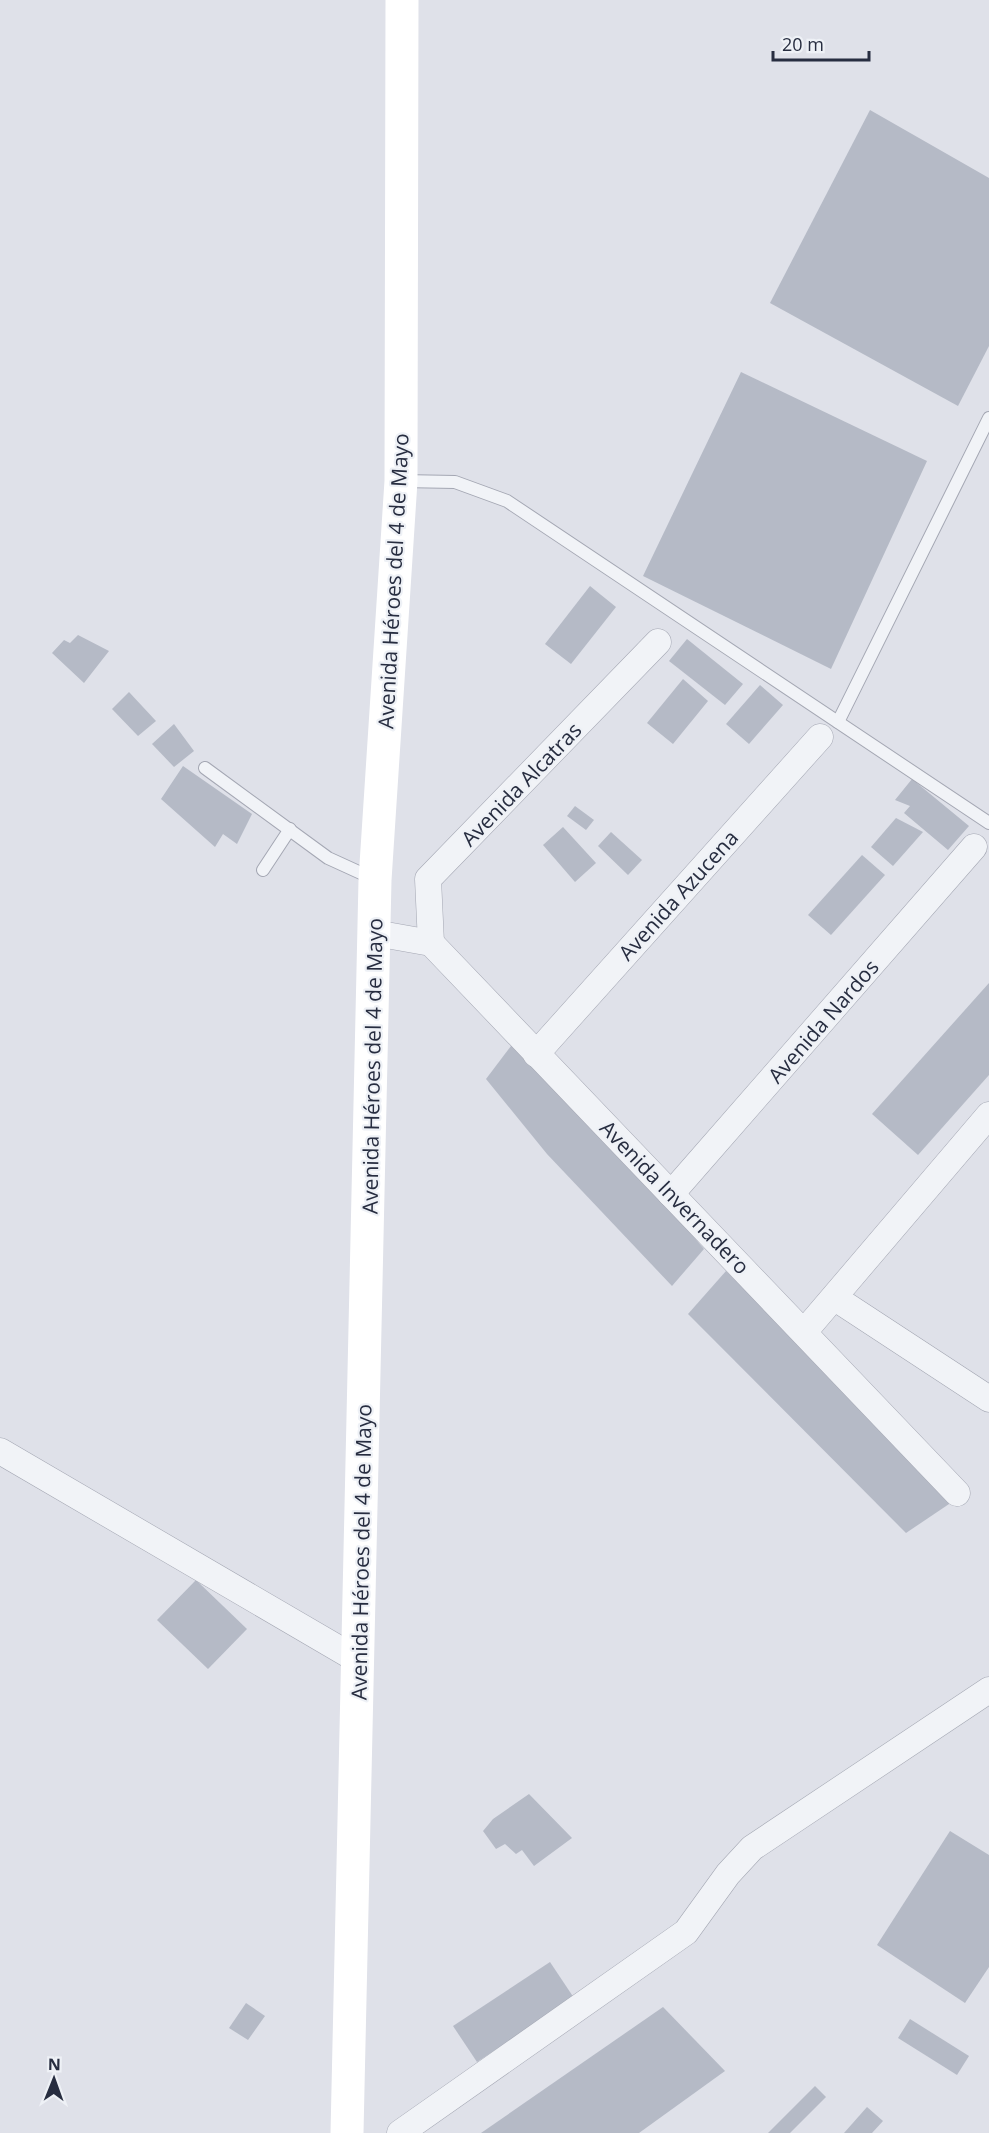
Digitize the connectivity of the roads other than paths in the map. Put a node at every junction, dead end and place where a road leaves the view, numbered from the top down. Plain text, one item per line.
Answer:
1 (402, 0) edge
2 (989, 418) edge
3 (401, 481) junction
4 (658, 642) dead end
5 (829, 729) junction
6 (205, 768) dead end
7 (989, 823) edge
8 (290, 829) junction
9 (974, 847) dead end
10 (263, 870) dead end
11 (375, 880) junction
12 (375, 933) junction
13 (431, 943) junction
14 (536, 1054) junction
15 (989, 1114) edge
16 (671, 1194) junction
17 (835, 1298) junction
18 (804, 1332) junction
19 (989, 1399) edge
20 (0, 1451) edge
21 (957, 1493) dead end
22 (358, 1660) junction
23 (989, 1690) edge
24 (347, 2133) edge
25 (400, 2133) edge

1 - 3 main road, Avenida Héroes del 4 de Mayo
2 - 5 lane
3 - 5 lane
3 - 11 main road, Avenida Héroes del 4 de Mayo
4 - 13 street, Avenida Alcatras
5 - 7 lane
5 - 14 street, Avenida Azucena
6 - 8 lane
8 - 10 lane
8 - 11 lane
9 - 16 street, Avenida Nardos
11 - 12 main road, Avenida Héroes del 4 de Mayo
12 - 13 street
12 - 22 main road, Avenida Héroes del 4 de Mayo
13 - 14 street, Avenida Invernadero
14 - 16 street, Avenida Invernadero
15 - 17 street
16 - 18 street, Avenida Invernadero
17 - 18 street
17 - 19 street
18 - 21 street, Avenida Invernadero
20 - 22 street
22 - 24 main road, Avenida Héroes del 4 de Mayo
23 - 25 street

